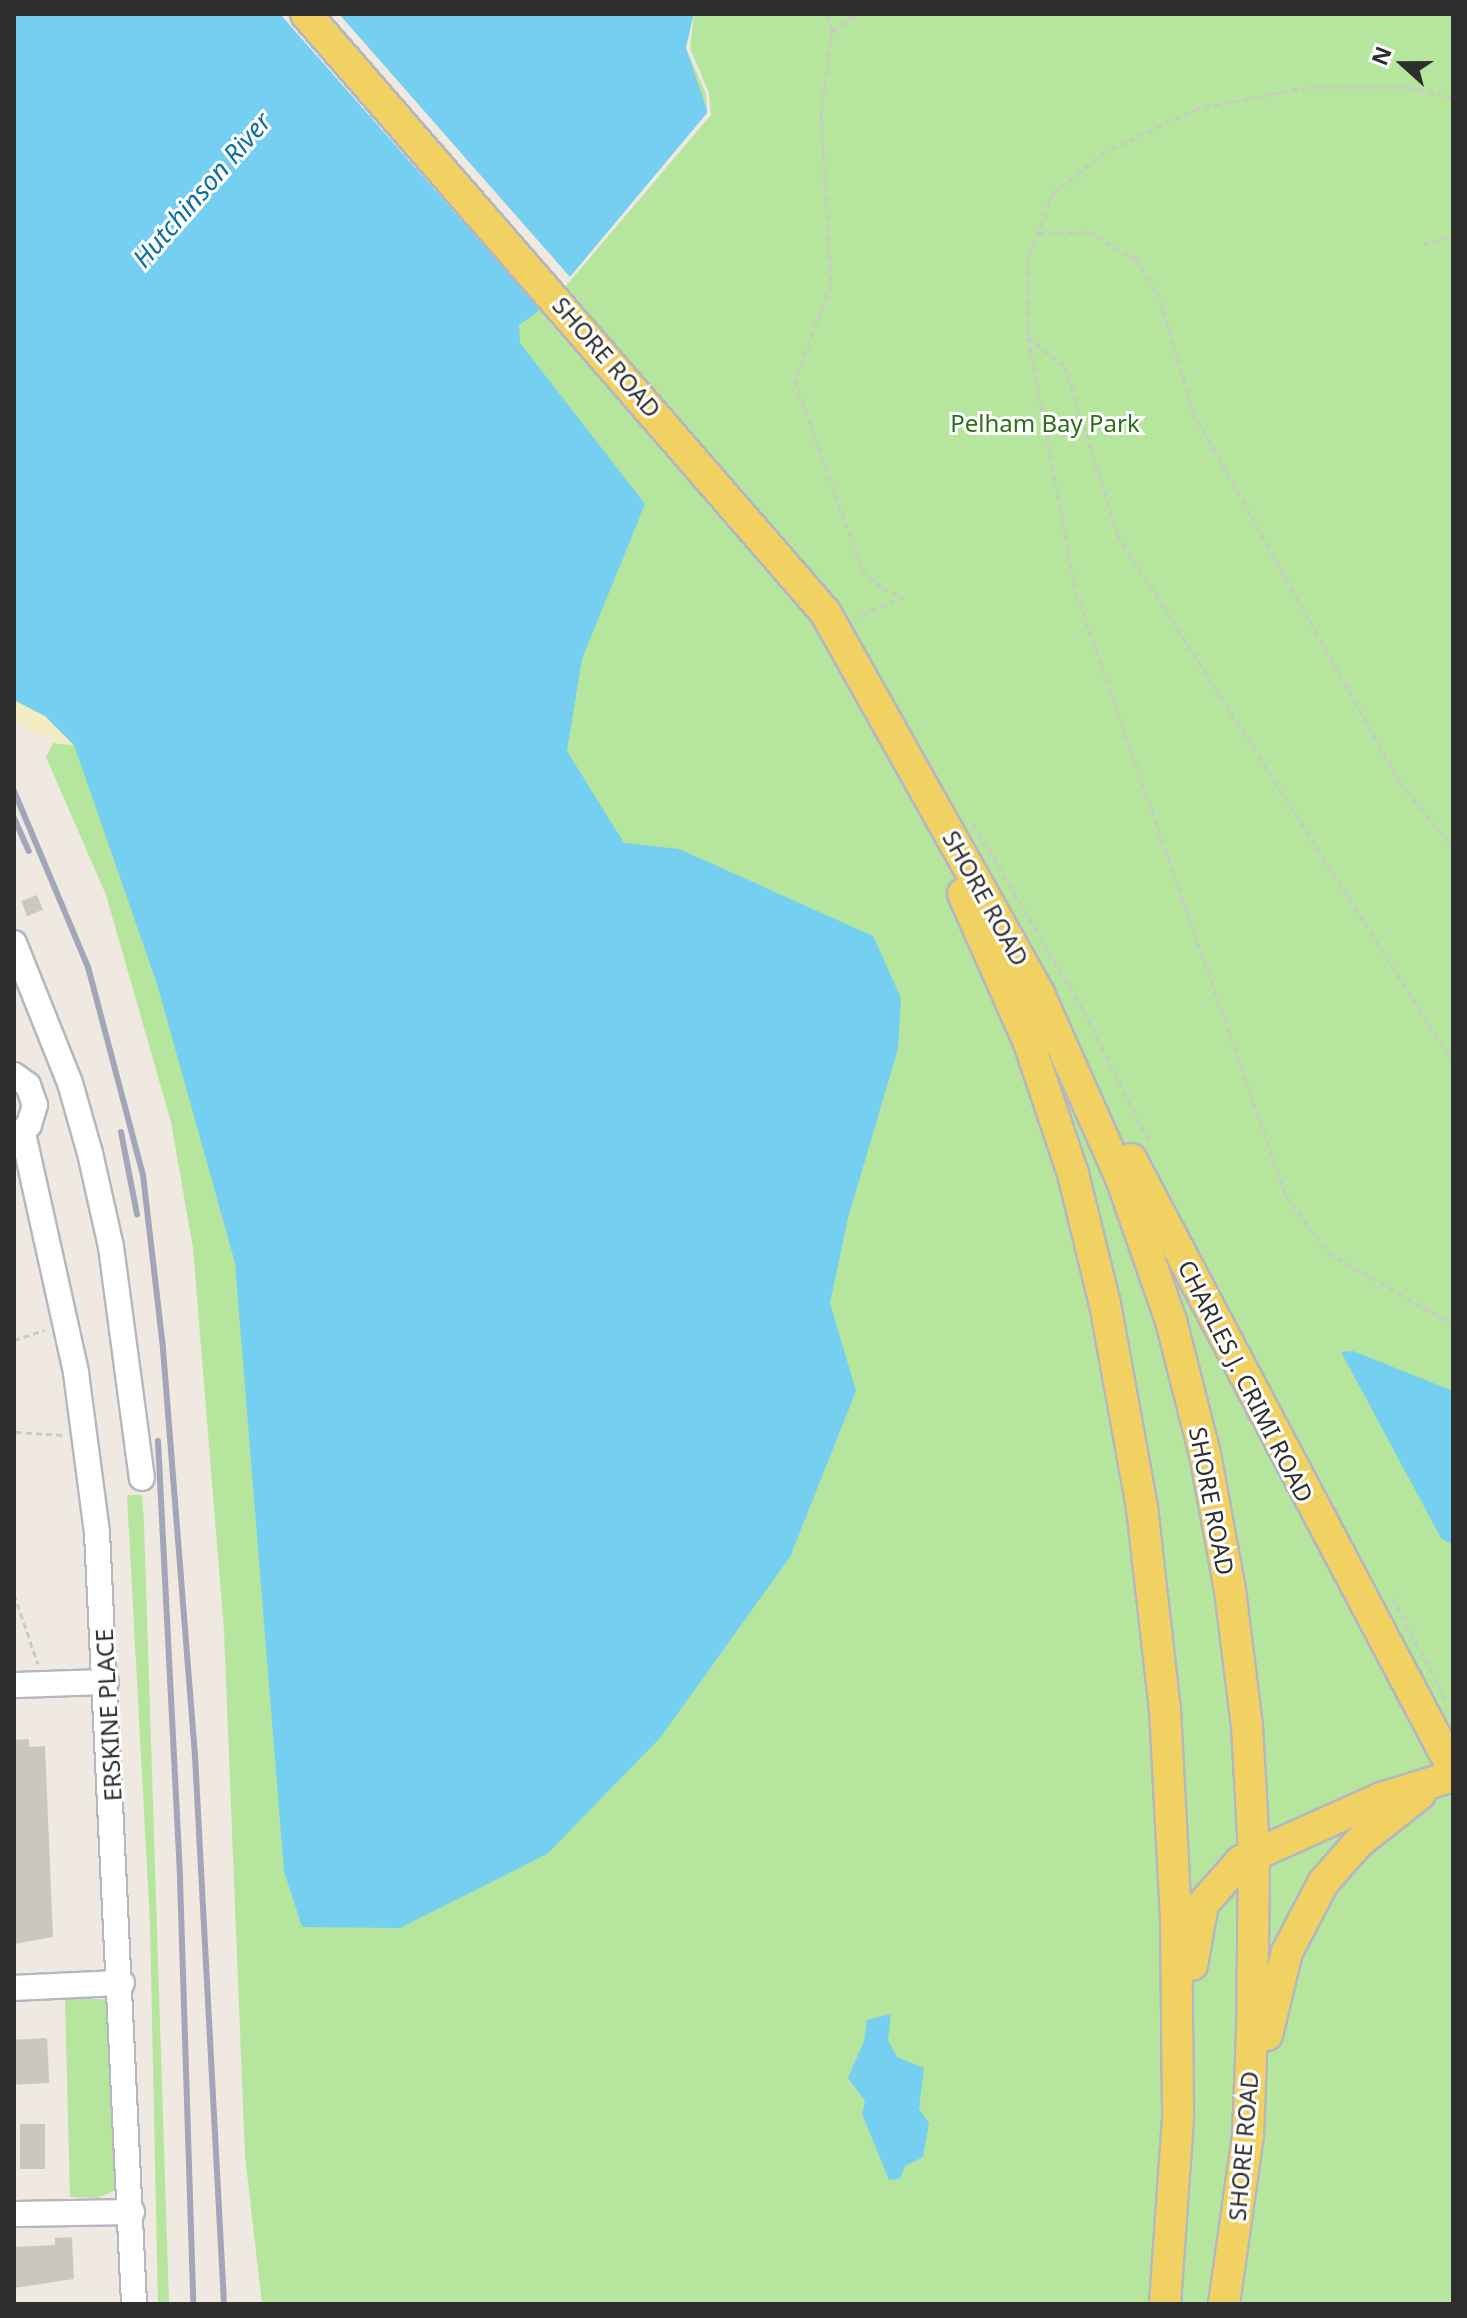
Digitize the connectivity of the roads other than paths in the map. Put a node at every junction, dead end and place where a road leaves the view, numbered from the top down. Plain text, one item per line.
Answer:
1 (306, 14) edge
2 (905, 761) junction
3 (14, 943) edge
4 (1039, 994) junction
5 (15, 1073) edge
6 (18, 1136) edge
7 (142, 1478) dead end
8 (106, 1682) junction
9 (14, 1685) edge
10 (1453, 1769) edge
11 (1453, 1777) edge
12 (1254, 1852) junction
13 (122, 1983) junction
14 (14, 1988) edge
15 (1178, 2118) junction
16 (1248, 2135) junction
17 (132, 2212) junction
18 (14, 2214) edge
19 (134, 2304) edge
20 (1165, 2304) edge
21 (1224, 2304) edge

1 - 2 main road, SHORE ROAD
2 - 4 main road, SHORE ROAD
2 - 15 main road, SHORE ROAD
3 - 7 street
4 - 10 main road, CHARLES J. CRIMI ROAD
4 - 12 main road, SHORE ROAD
5 - 6 street, ERSKINE PLACE
6 - 8 street, ERSKINE PLACE
8 - 9 street
8 - 13 street, ERSKINE PLACE
11 - 12 main road
11 - 16 main road
12 - 15 main road
12 - 16 main road, SHORE ROAD
13 - 14 street
13 - 17 street, ERSKINE PLACE
15 - 20 main road, SHORE ROAD
16 - 21 main road, SHORE ROAD
17 - 18 street
17 - 19 street, ERSKINE PLACE

